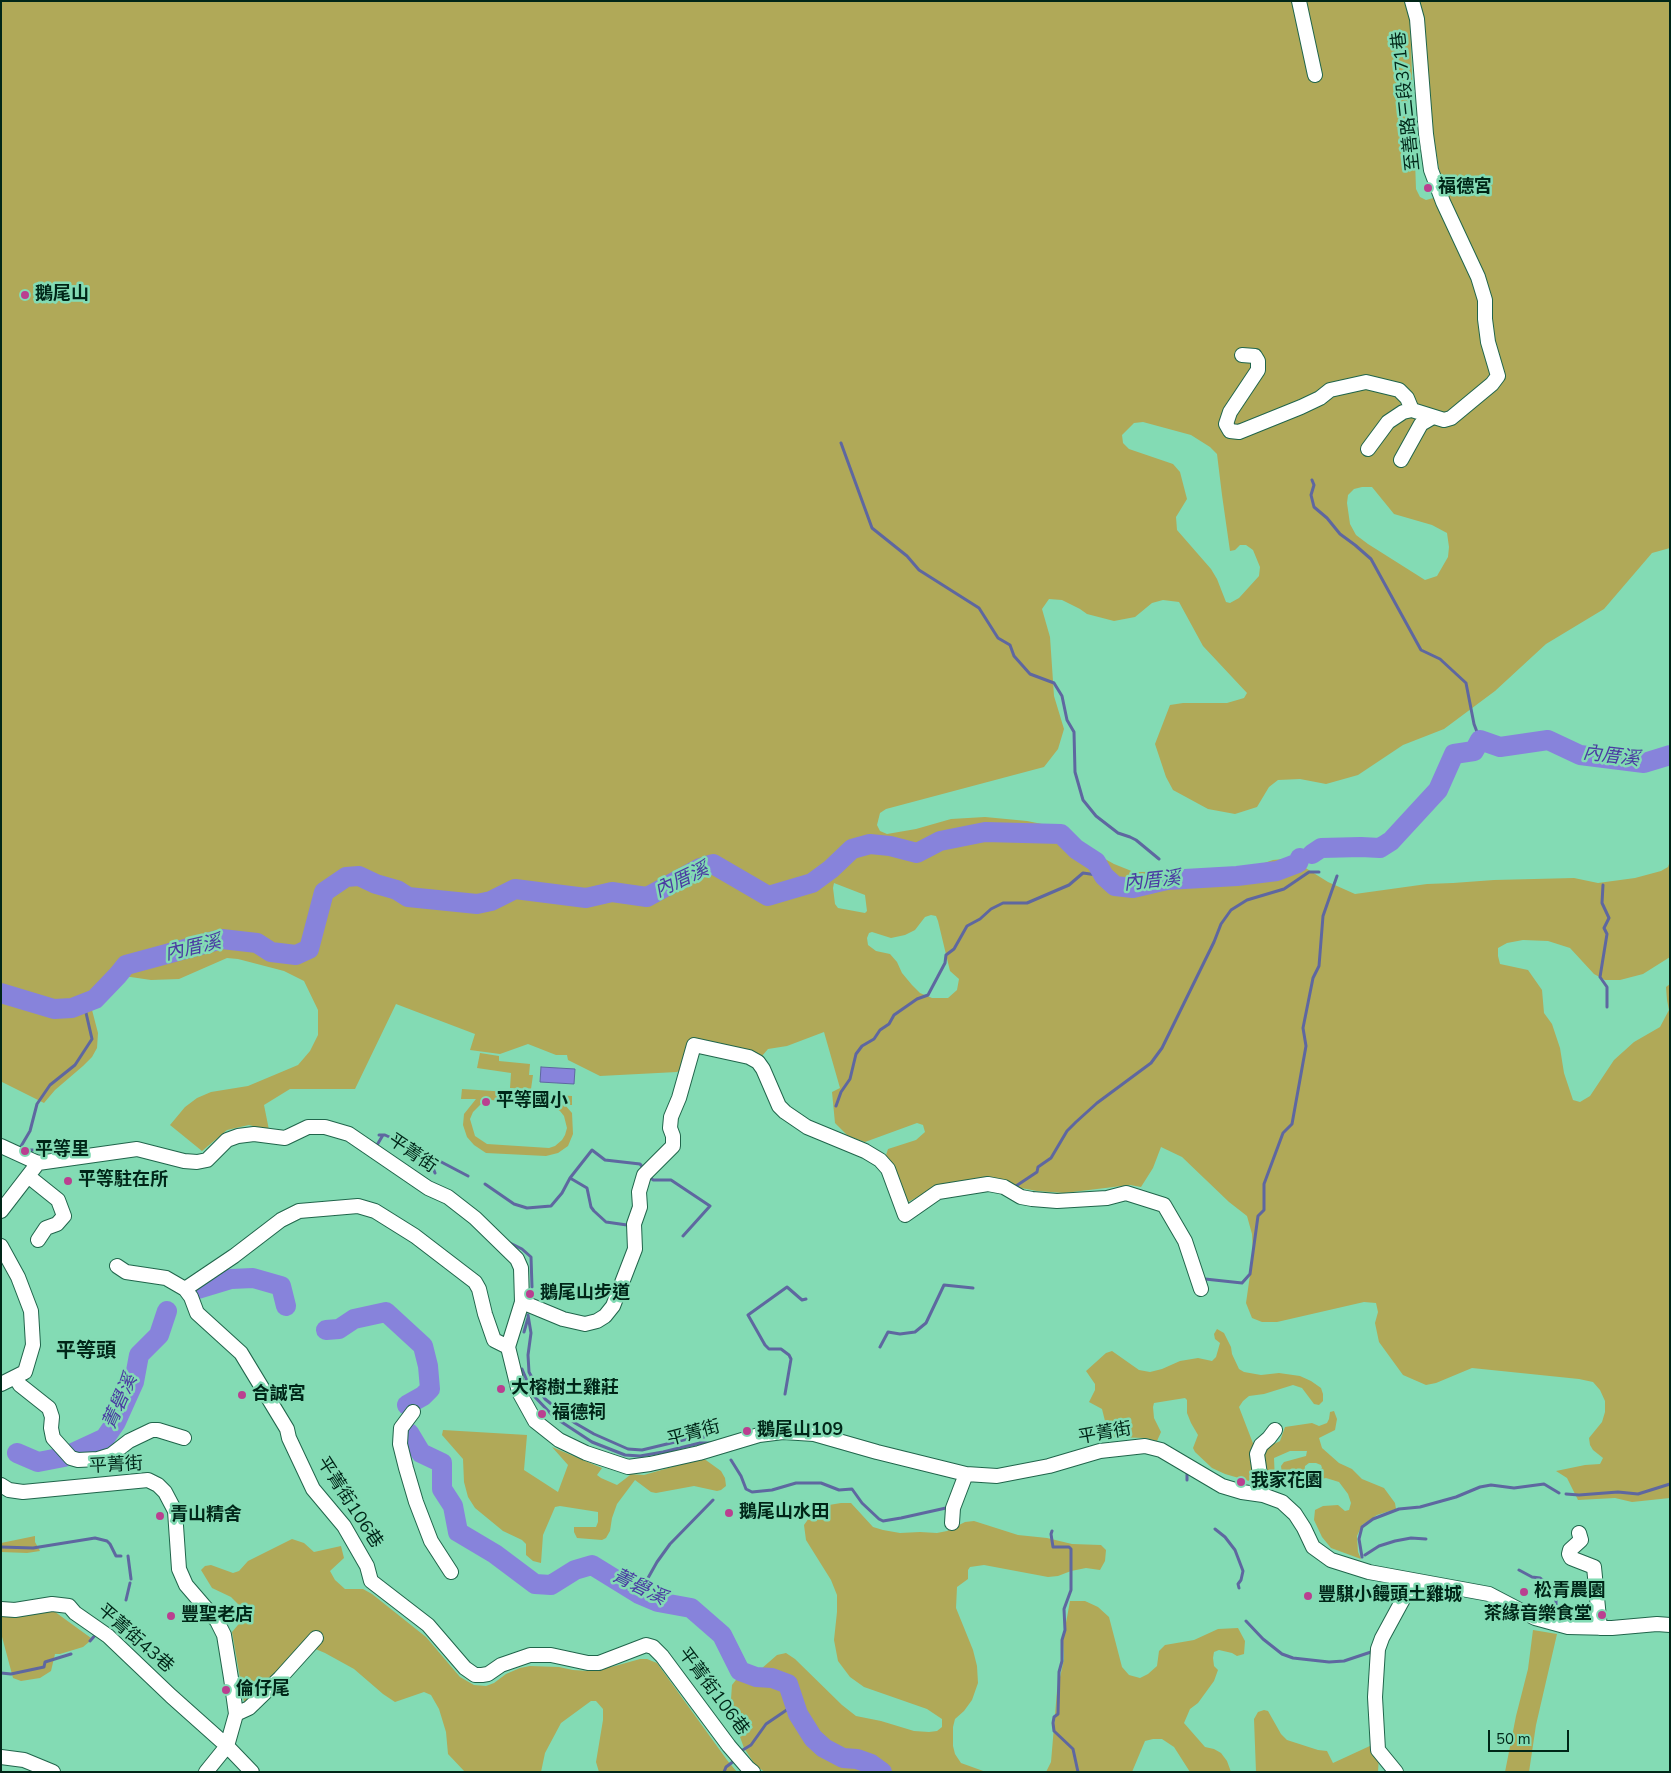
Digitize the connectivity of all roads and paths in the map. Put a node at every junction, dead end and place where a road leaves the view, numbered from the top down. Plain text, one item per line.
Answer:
1 (1299, 1) edge
2 (1412, 1) edge
3 (1315, 75) dead end
4 (1242, 355) dead end
5 (1412, 410) junction
6 (1433, 417) junction
7 (1368, 449) dead end
8 (1401, 460) dead end
9 (4, 1149) edge
10 (38, 1163) junction
11 (28, 1176) junction
12 (1, 1211) edge
13 (38, 1240) dead end
14 (1, 1246) edge
15 (117, 1266) dead end
16 (185, 1289) junction
17 (1201, 1289) dead end
18 (522, 1302) junction
19 (508, 1348) junction
20 (15, 1377) junction
21 (1, 1384) edge
22 (413, 1412) dead end
23 (1275, 1430) dead end
24 (184, 1438) dead end
25 (966, 1474) junction
26 (1, 1485) edge
27 (1264, 1495) junction
28 (952, 1523) dead end
29 (1579, 1533) dead end
30 (452, 1572) dead end
31 (1413, 1581) junction
32 (1, 1609) edge
33 (1670, 1625) edge
34 (1600, 1628) junction
35 (316, 1638) dead end
36 (236, 1714) junction
37 (227, 1746) junction
38 (1, 1756) edge
39 (53, 1772) edge
40 (206, 1772) edge
41 (252, 1772) edge
42 (753, 1772) edge
43 (1396, 1772) edge

1 - 3 street
2 - 6 street, 至善路三段371巷
4 - 5 street
5 - 6 street, 至善路三段371巷
5 - 7 street
6 - 8 street
9 - 10 street
10 - 11 street
10 - 18 street, 平菁街
11 - 12 street
11 - 13 street
14 - 20 street
15 - 16 street
16 - 19 street
16 - 42 street, 平菁街106巷
17 - 18 street
18 - 19 street, 平菁街
19 - 25 street, 平菁街
20 - 21 street
20 - 24 street
22 - 30 street
23 - 27 street
25 - 27 street, 平菁街
25 - 28 street
26 - 36 street, 平菁街
27 - 31 street, 平菁街
29 - 34 street
31 - 34 street, 平菁街
31 - 43 street
32 - 37 street, 平菁街43巷
33 - 34 street, 平菁街
35 - 36 street
36 - 37 street, 平菁街
37 - 40 street, 平菁街
37 - 41 street, 平菁街43巷
38 - 39 street

